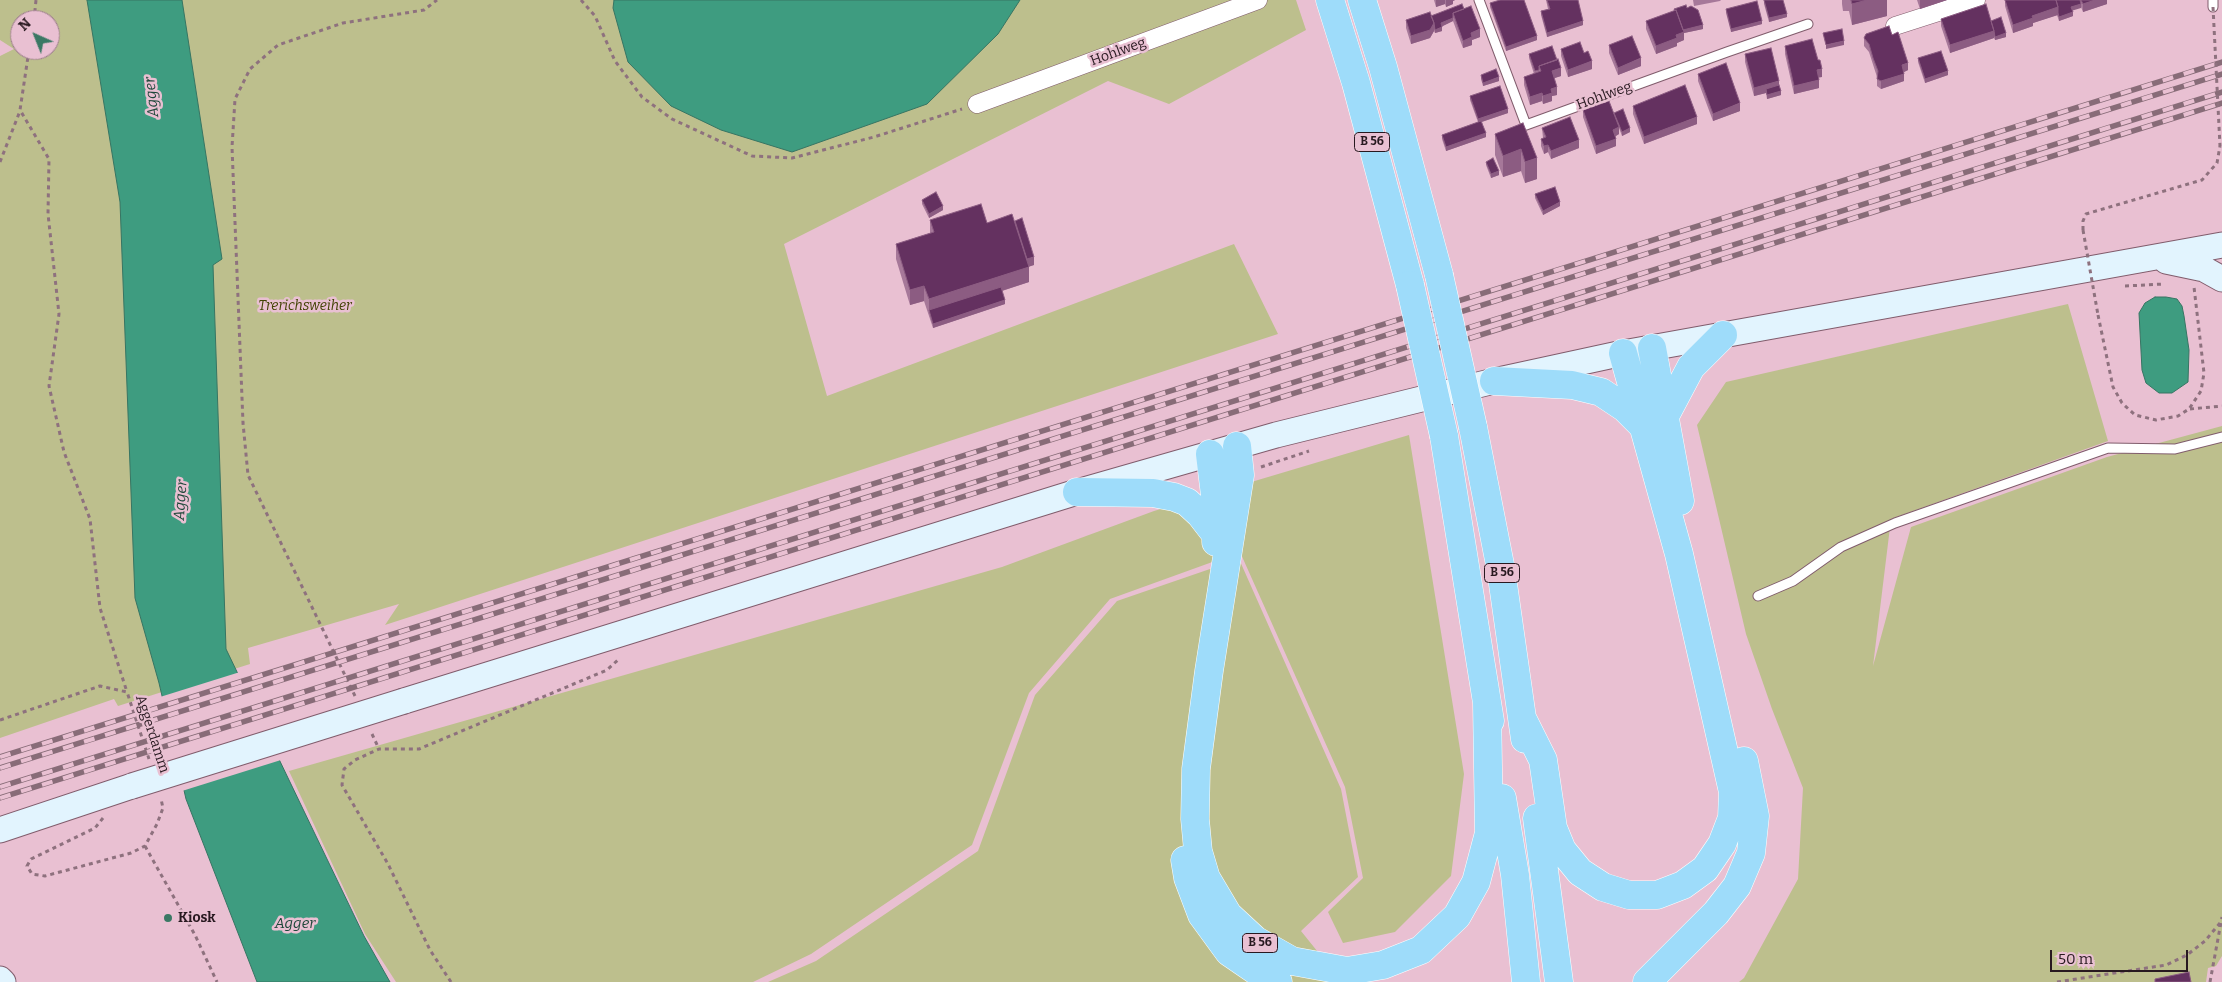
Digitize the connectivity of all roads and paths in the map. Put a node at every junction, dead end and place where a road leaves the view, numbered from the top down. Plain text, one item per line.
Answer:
1 (437, 0) edge
2 (580, 0) edge
3 (1258, 0) edge
4 (1330, 0) edge
5 (1362, 0) edge
6 (1479, 0) edge
7 (1976, 0) edge
8 (2213, 4) edge
9 (1808, 24) dead end
10 (1894, 26) dead end
11 (28, 60) edge
12 (977, 104) joint
13 (20, 110) junction
14 (0, 162) edge
15 (2222, 245) edge
16 (2154, 258) junction
17 (2220, 277) edge
18 (2166, 284) dead end
19 (2185, 285) dead end
20 (2116, 287) dead end
21 (2194, 287) junction
22 (2097, 289) dead end
23 (2088, 290) dead end
24 (1723, 335) junction
25 (1652, 348) junction
26 (1623, 353) junction
27 (1494, 380) junction
28 (2222, 406) edge
29 (2189, 409) junction
30 (1654, 421) junction
31 (2222, 437) edge
32 (1236, 446) junction
33 (1312, 450) dead end
34 (1210, 454) junction
35 (1240, 474) junction
36 (1077, 492) junction
37 (1216, 536) junction
38 (1758, 596) dead end
39 (621, 656) dead end
40 (127, 692) junction
41 (1487, 703) junction
42 (358, 704) dead end
43 (0, 720) edge
44 (1522, 720) junction
45 (371, 731) dead end
46 (379, 749) junction
47 (150, 762) dead end
48 (160, 795) dead end
49 (109, 811) dead end
50 (0, 830) edge
51 (145, 846) junction
52 (2222, 917) edge
53 (2220, 924) junction
54 (0, 979) edge
55 (3, 982) edge
56 (217, 982) edge
57 (451, 982) edge
58 (1278, 982) edge
59 (1526, 982) edge
60 (1559, 982) edge
61 (1647, 982) edge
62 (2057, 982) edge
63 (2210, 982) edge

1 - 42 path
2 - 12 path
3 - 12 street, Hohlweg
4 - 41 highway, B 56, bridge
5 - 44 highway, B 56, bridge
6 - 9 lane, Hohlweg
7 - 10 street
8 - 29 path, bridge
11 - 13 path
13 - 14 path
13 - 40 path
15 - 16 main road
16 - 17 main road
16 - 24 main road
17 - 21 path
18 - 20 path
19 - 21 path
21 - 29 path
22 - 23 path
24 - 25 main road
24 - 30 highway
25 - 26 main road
25 - 30 highway
26 - 27 main road
26 - 30 highway
27 - 30 highway
27 - 32 main road
28 - 29 path
30 - 44 highway
30 - 61 highway
31 - 38 lane
32 - 34 main road
32 - 35 highway, B 56
33 - 35 path
34 - 36 main road
34 - 37 highway
35 - 41 highway, B 56
36 - 37 highway
36 - 50 main road, bridge
37 - 58 highway
39 - 46 path
40 - 43 path, Aggerdamm
40 - 47 path, Aggerdamm
41 - 59 highway, B 56
44 - 60 highway, B 56
45 - 46 path
46 - 57 path
48 - 51 path, Aggerdamm
49 - 51 path
51 - 56 path
52 - 53 path
53 - 62 path
53 - 63 path
54 - 55 main road

